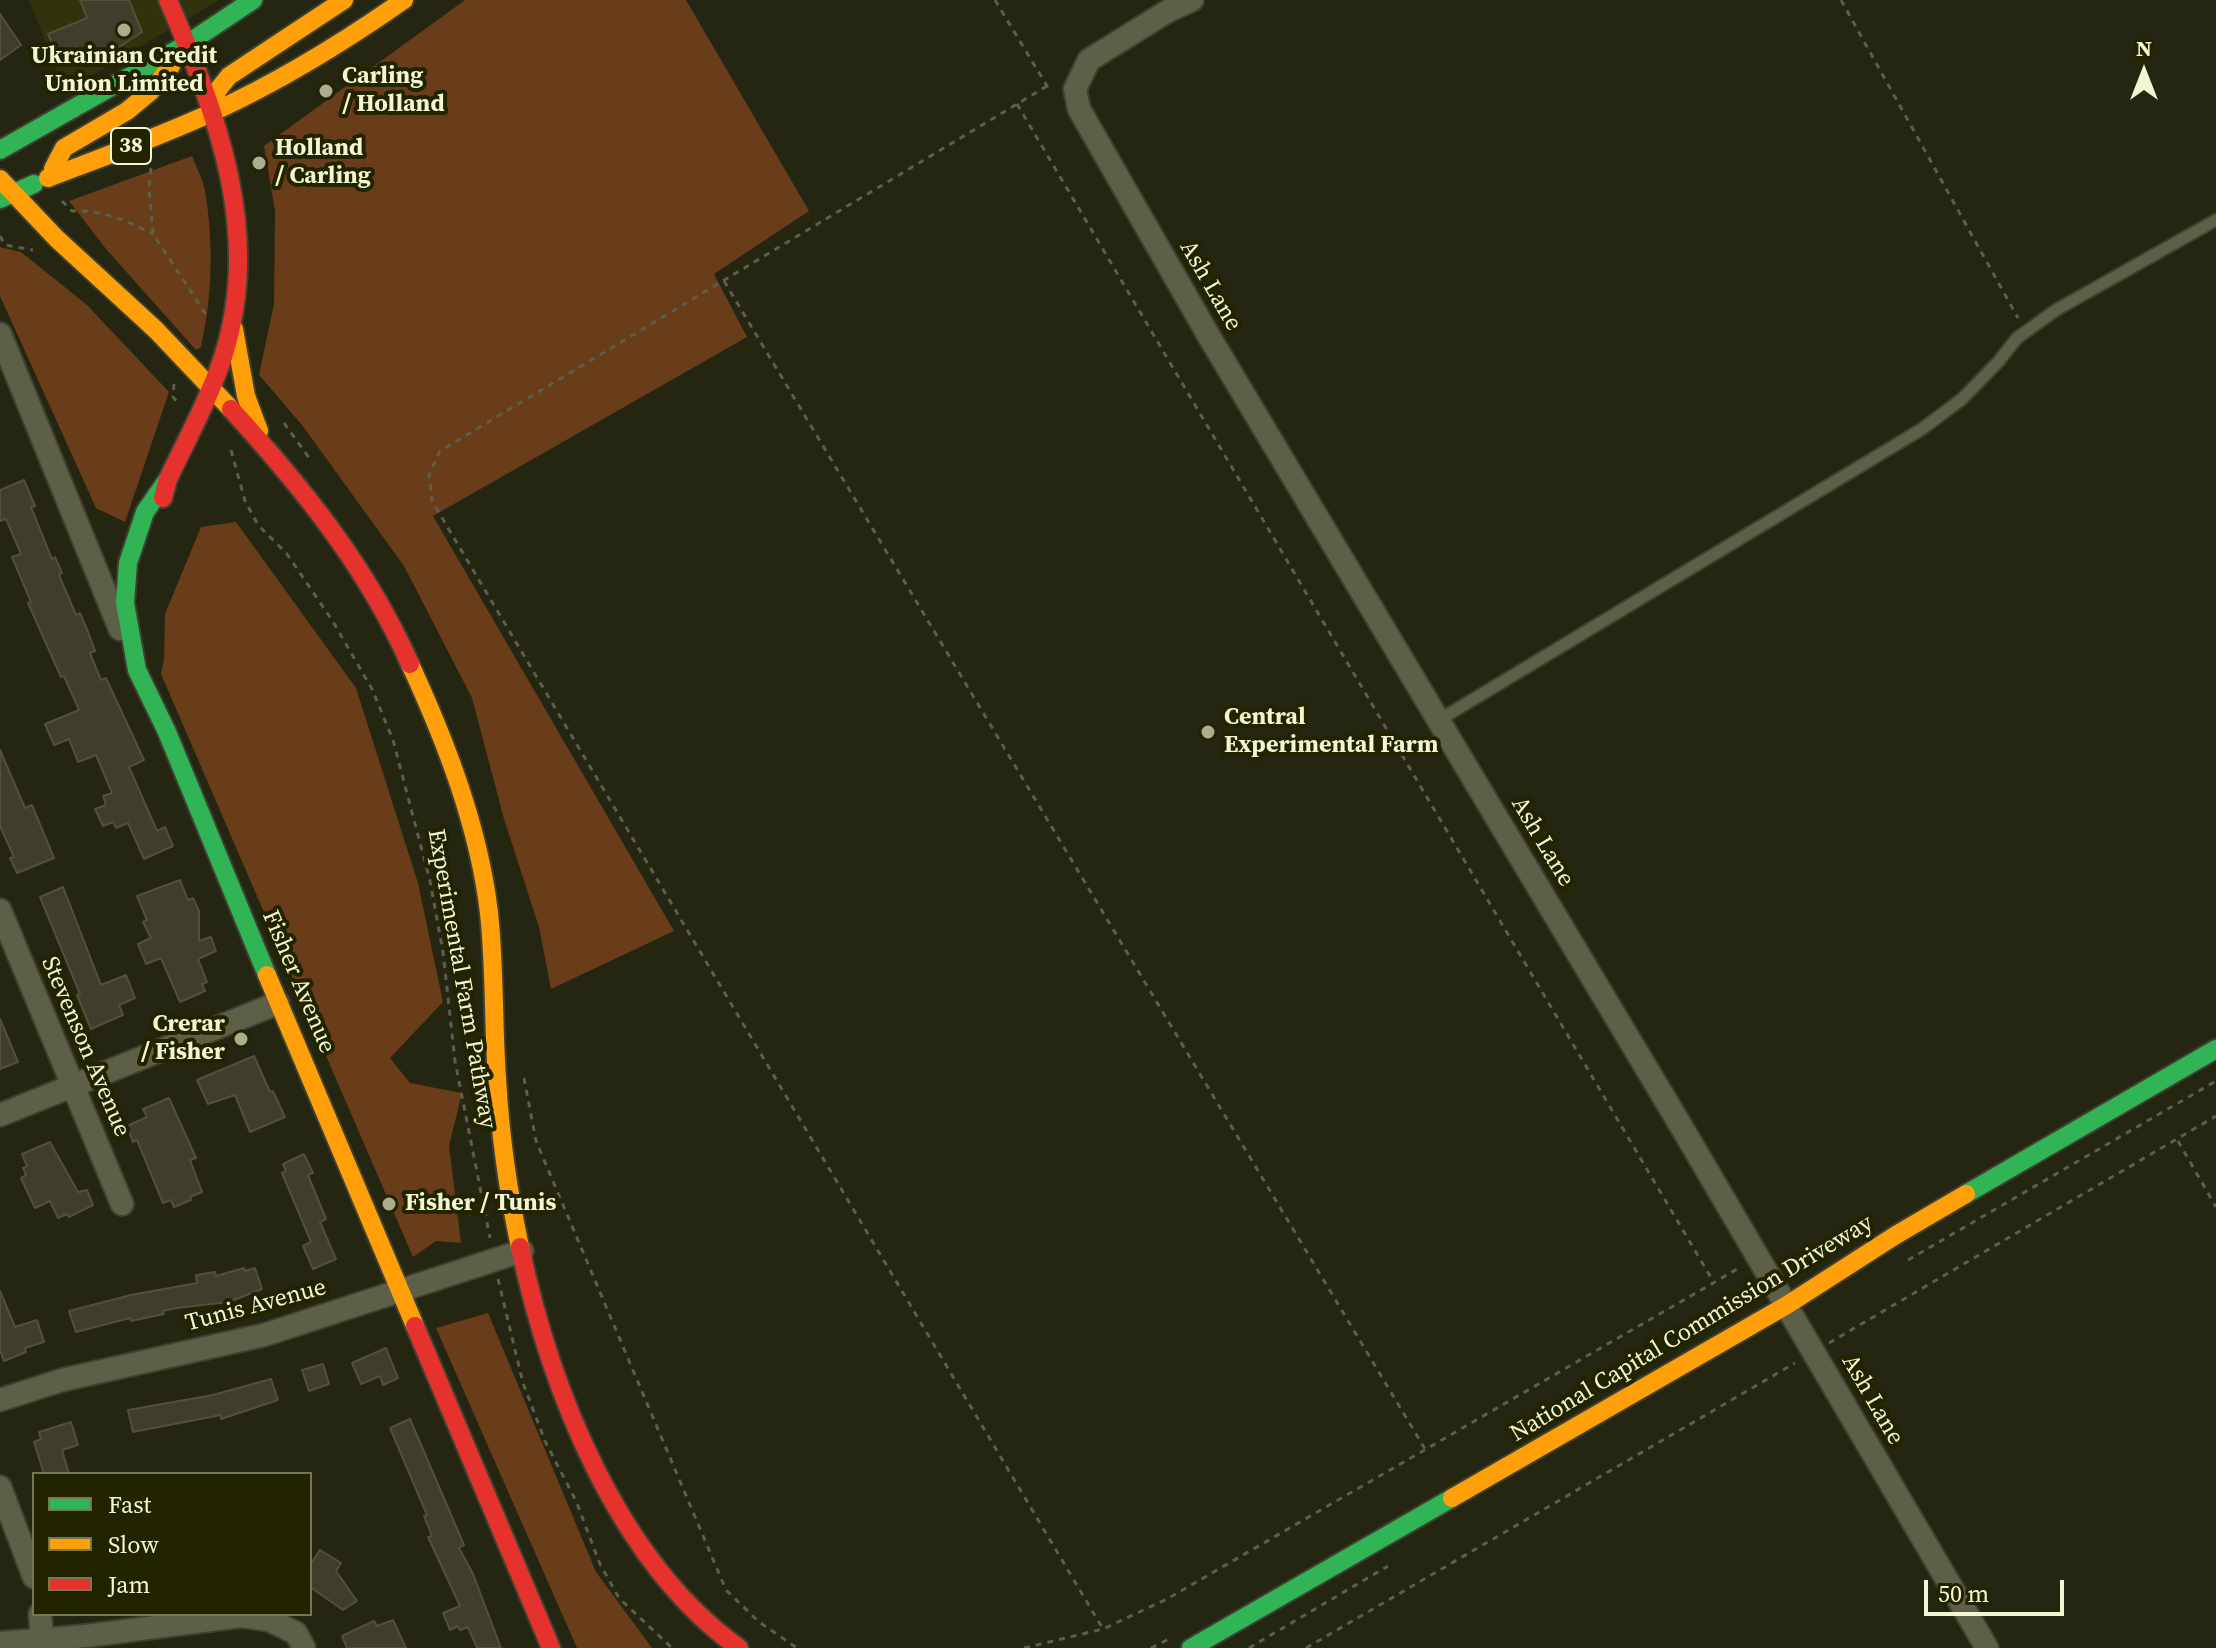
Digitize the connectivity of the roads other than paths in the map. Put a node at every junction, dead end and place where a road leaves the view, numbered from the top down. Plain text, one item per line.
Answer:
1 (168, 0) edge
2 (253, 0) edge
3 (344, 0) edge
4 (404, 0) edge
5 (1192, 0) edge
6 (187, 44) junction
7 (213, 112) junction
8 (17, 163) edge
9 (0, 179) edge
10 (7, 196) edge
11 (2216, 220) edge
12 (132, 307) junction
13 (232, 322) junction
14 (0, 334) edge
15 (211, 387) junction
16 (267, 449) junction
17 (168, 479) junction
18 (150, 555) dead end
19 (145, 577) dead end
20 (137, 670) junction
21 (1439, 720) junction
22 (167, 732) junction
23 (0, 910) edge
24 (278, 1003) junction
25 (2216, 1049) edge
26 (74, 1085) junction
27 (0, 1115) edge
28 (122, 1204) dead end
29 (522, 1251) junction
30 (400, 1292) junction
31 (1787, 1305) junction
32 (0, 1400) edge
33 (0, 1487) edge
34 (32, 1572) edge
35 (40, 1616) edge
36 (0, 1643) edge
37 (43, 1644) edge
38 (304, 1648) edge
39 (551, 1648) edge
40 (739, 1648) edge
41 (1191, 1648) edge
42 (1987, 1648) edge

1 - 6 main road
2 - 6 main road, 38
3 - 7 main road
4 - 7 main road, 38
5 - 21 street, Ash Lane
6 - 7 main road
6 - 8 main road, 38
6 - 8 main road
7 - 8 main road, 38
7 - 13 main road
8 - 10 main road, 38
8 - 12 main road
9 - 10 main road
10 - 12 main road
11 - 21 lane
12 - 15 main road
13 - 15 main road
13 - 16 main road
14 - 20 street, Fisher Avenue
15 - 16 main road
15 - 17 main road
16 - 29 main road
17 - 18 main road
17 - 20 main road
19 - 22 main road
20 - 22 main road, Fisher Avenue
21 - 31 street, Ash Lane
22 - 24 main road, Fisher Avenue
23 - 26 street, Stevenson Avenue
24 - 26 street
24 - 30 main road, Fisher Avenue
25 - 31 main road, National Capital Commission Driveway
26 - 27 street
26 - 28 street, Stevenson Avenue
29 - 30 street, Tunis Avenue
29 - 40 main road
30 - 32 street, Tunis Avenue
30 - 39 main road, Fisher Avenue
31 - 41 main road, National Capital Commission Driveway
31 - 42 street, Ash Lane
33 - 34 street
35 - 37 street
36 - 37 street
37 - 38 street

